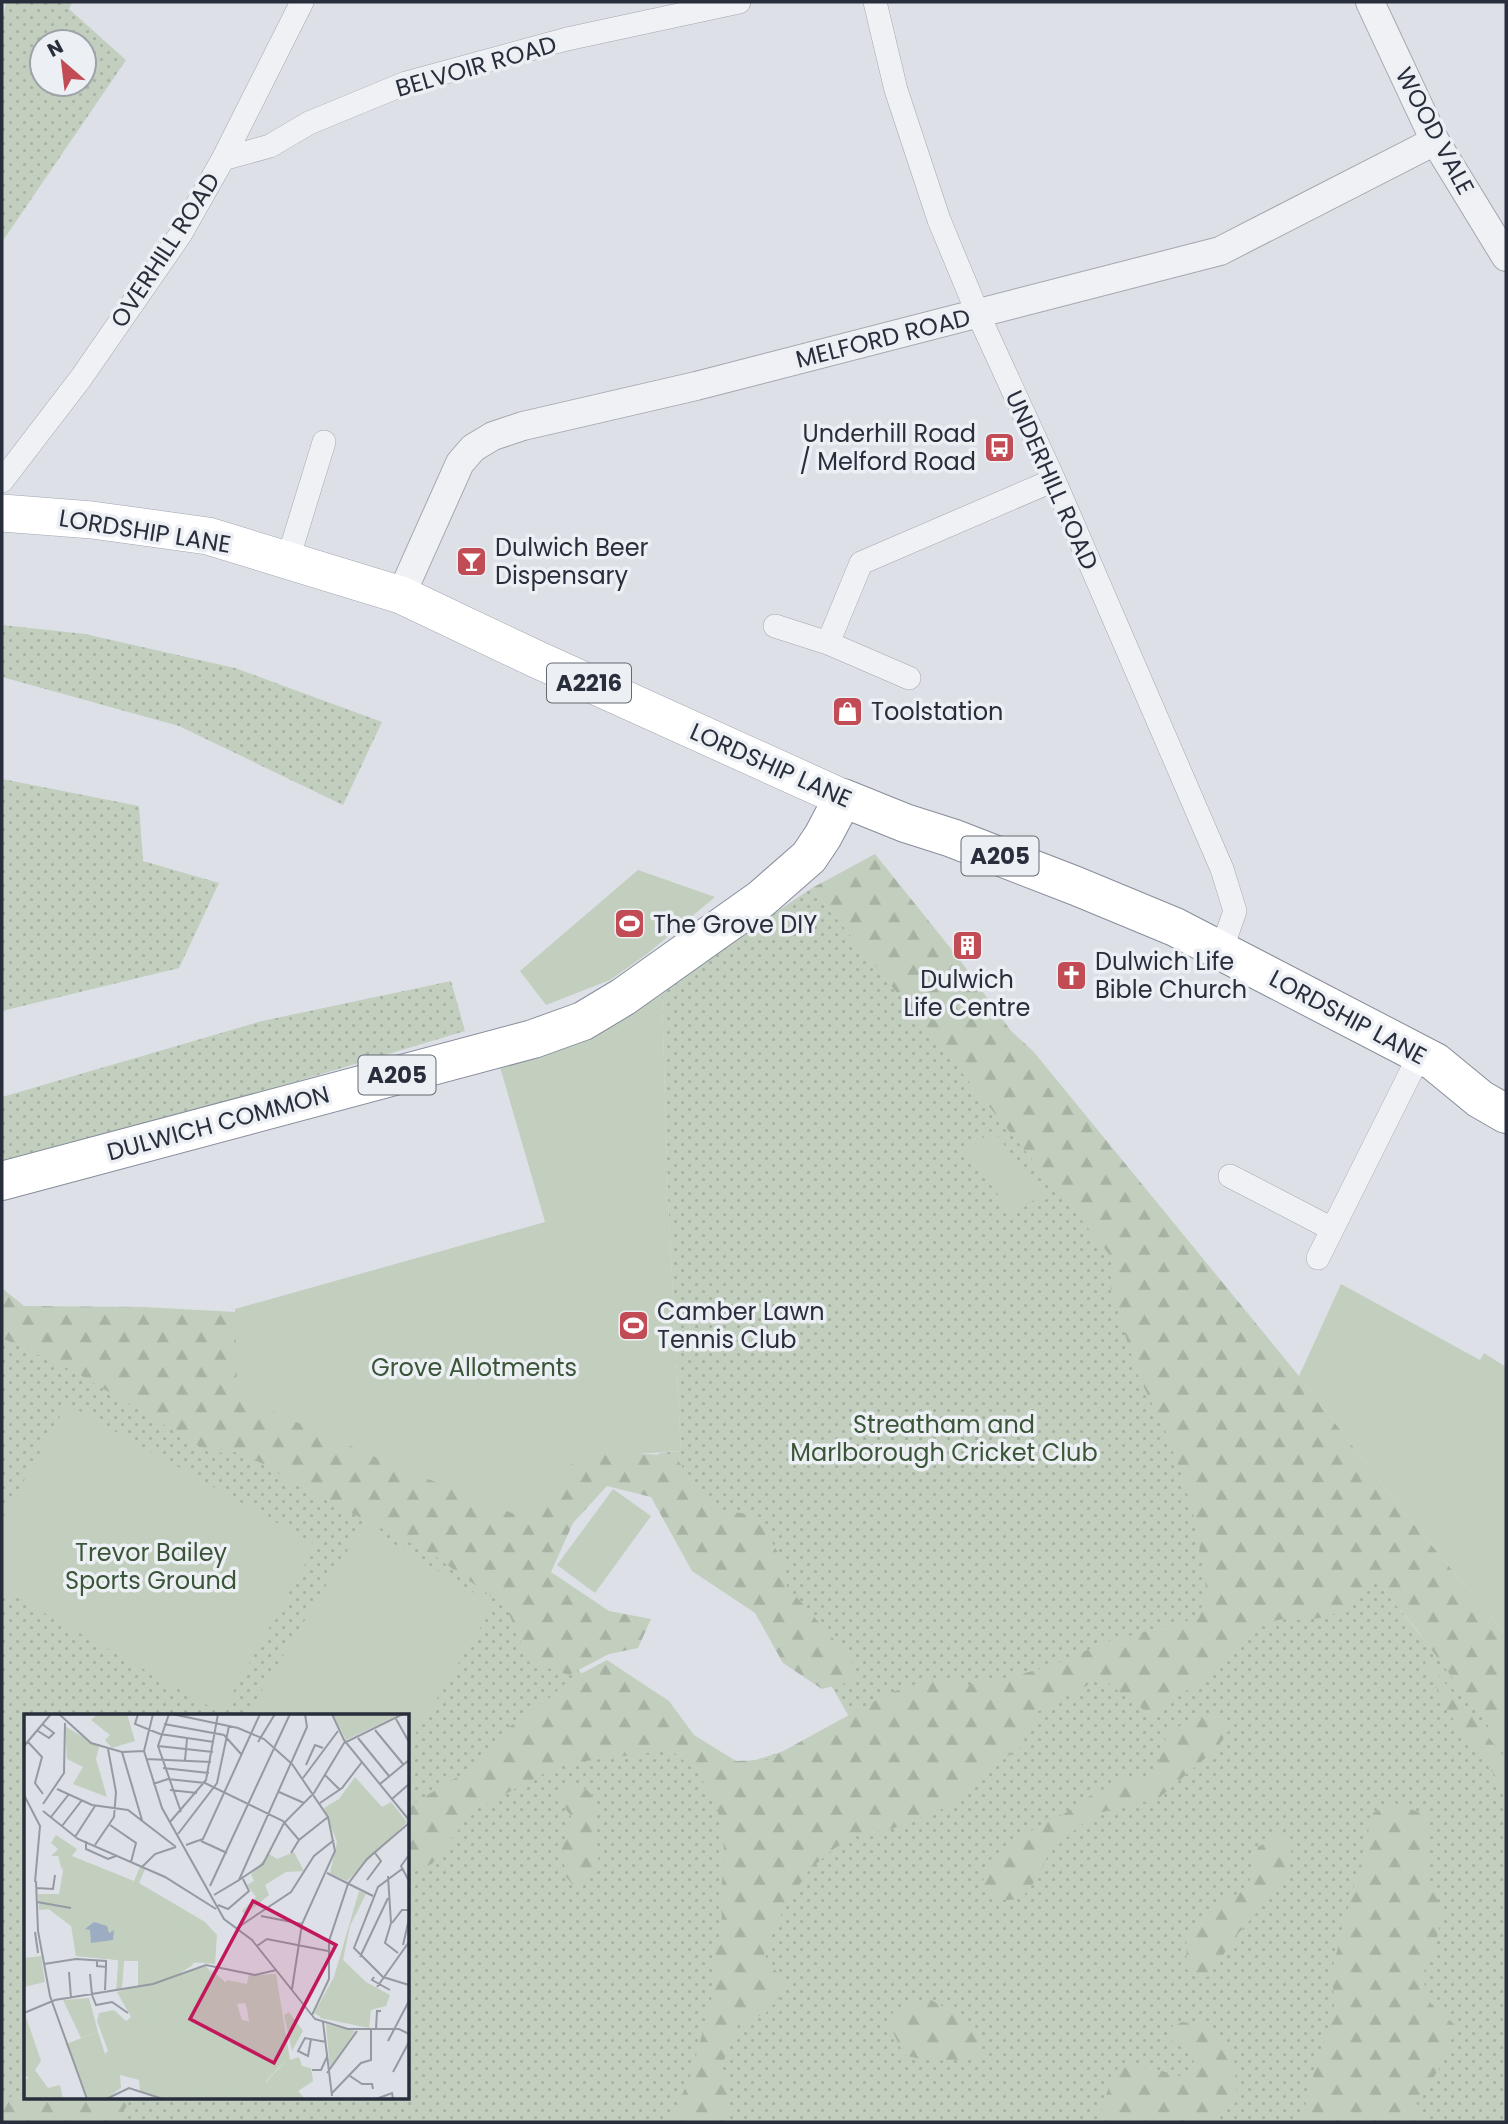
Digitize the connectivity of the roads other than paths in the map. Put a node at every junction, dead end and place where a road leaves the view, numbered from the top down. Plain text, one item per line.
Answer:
1 (302, 2) edge
2 (739, 2) edge
3 (875, 2) edge
4 (1370, 2) edge
5 (1435, 141) junction
6 (223, 159) junction
7 (1506, 257) edge
8 (978, 314) junction
9 (324, 442) dead end
10 (1054, 480) junction
11 (2, 481) edge
12 (2, 513) edge
13 (288, 559) junction
14 (401, 595) junction
15 (775, 626) dead end
16 (828, 643) junction
17 (909, 678) dead end
18 (843, 798) junction
19 (1221, 951) junction
20 (1427, 1058) junction
21 (1506, 1091) edge
22 (1506, 1114) edge
23 (1230, 1176) dead end
24 (2, 1181) edge
25 (1332, 1229) junction
26 (1318, 1258) dead end

1 - 6 street, OVERHILL ROAD
2 - 6 street, BELVOIR ROAD
3 - 8 street, UNDERHILL ROAD
4 - 5 street, WOOD VALE
5 - 7 street, WOOD VALE
5 - 8 street, MELFORD ROAD
6 - 11 street, OVERHILL ROAD
8 - 10 street, UNDERHILL ROAD
8 - 14 street, MELFORD ROAD
9 - 13 street
10 - 16 street
10 - 19 street, UNDERHILL ROAD
12 - 13 main road, LORDSHIP LANE / A2216
13 - 14 main road, LORDSHIP LANE / A2216
14 - 18 main road, LORDSHIP LANE / A2216
15 - 16 street
16 - 17 street
18 - 19 highway, LORDSHIP LANE / A205
18 - 24 highway, DULWICH COMMON / A205
19 - 20 highway, LORDSHIP LANE / A205
20 - 21 highway, A205
20 - 22 highway, LORDSHIP LANE / A205
20 - 25 street
23 - 25 street
25 - 26 street

